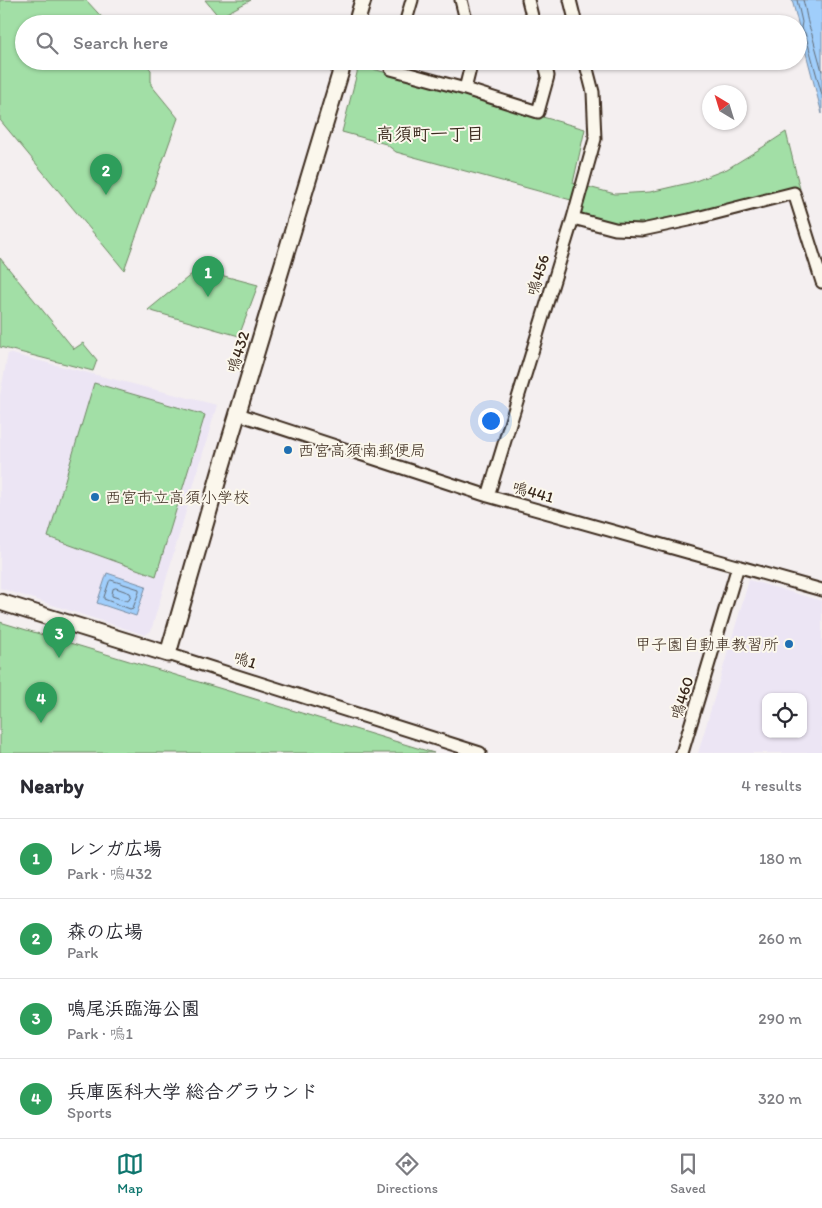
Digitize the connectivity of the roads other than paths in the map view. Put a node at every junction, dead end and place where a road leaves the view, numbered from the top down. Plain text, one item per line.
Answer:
1 (363, 0) edge
2 (412, 0) edge
3 (461, 0) edge
4 (528, 0) edge
5 (570, 0) edge
6 (359, 15) edge
7 (408, 15) edge
8 (465, 15) edge
9 (532, 15) edge
10 (574, 15) edge
11 (341, 70) edge
12 (395, 70) edge
13 (470, 70) edge
14 (546, 70) edge
15 (587, 70) edge
16 (465, 89) junction
17 (573, 218) junction
18 (822, 282) edge
19 (238, 414) junction
20 (488, 496) junction
21 (738, 566) junction
22 (822, 590) edge
23 (0, 602) edge
24 (168, 654) junction
25 (480, 753) edge
26 (682, 753) edge

1 - 6 street
2 - 7 street
3 - 8 street
4 - 9 street
5 - 10 street
11 - 19 street, 鳴432
12 - 16 street
13 - 16 street
14 - 16 street
15 - 17 street, 鳴456
17 - 18 street
17 - 20 street, 鳴456
19 - 20 street, 鳴441
19 - 24 street, 鳴432
20 - 21 street, 鳴441
21 - 22 street, 鳴441
21 - 26 street, 鳴460
23 - 24 street, 鳴1
24 - 25 street, 鳴1

